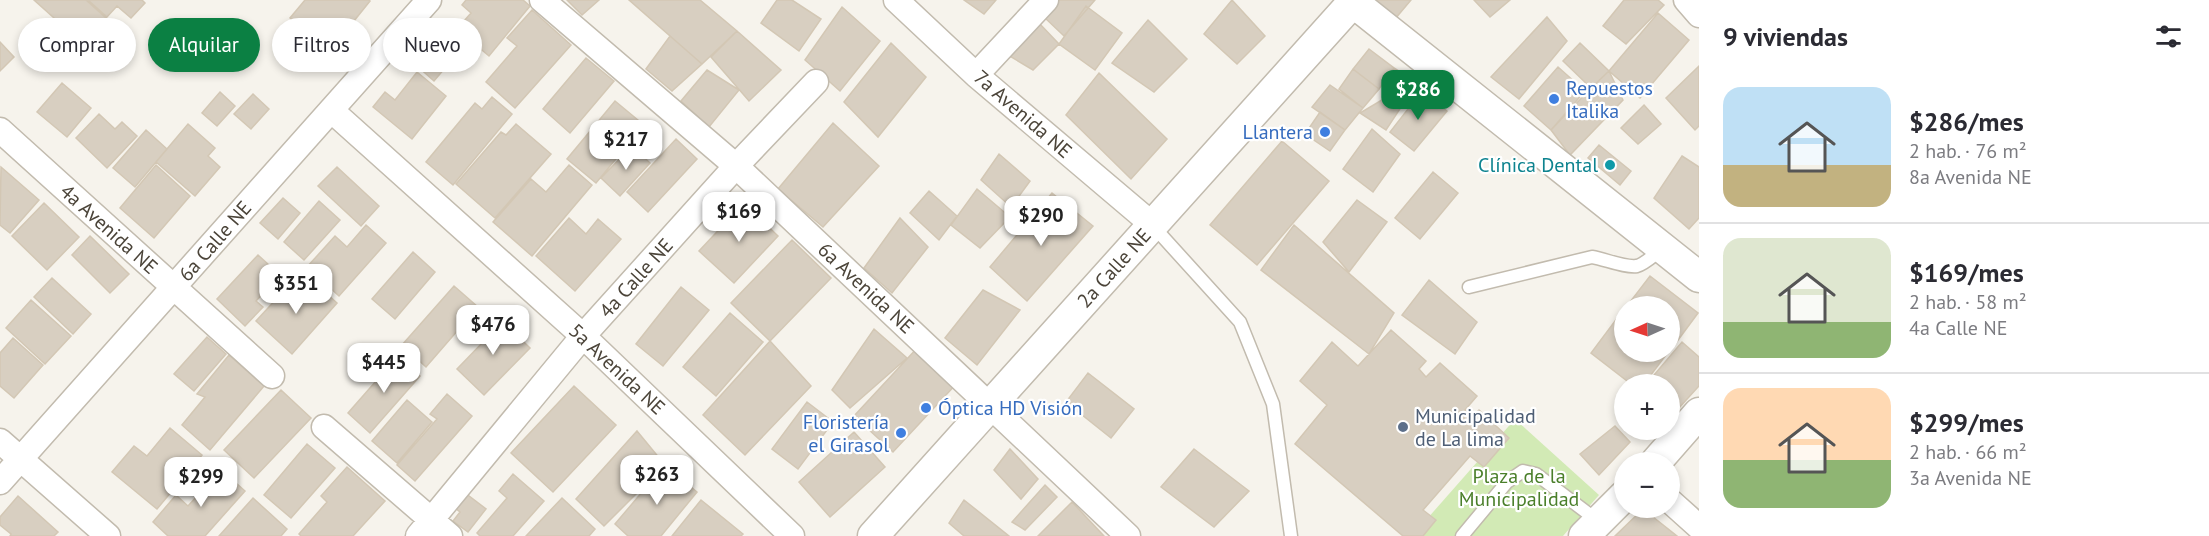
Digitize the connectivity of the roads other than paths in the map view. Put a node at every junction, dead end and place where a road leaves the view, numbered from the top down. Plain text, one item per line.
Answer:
1 (429, 0) edge
2 (542, 0) edge
3 (896, 0) edge
4 (1046, 0) edge
5 (1686, 0) edge
6 (1353, 1) edge
7 (1699, 15) edge
8 (976, 75) junction
9 (816, 82) dead end
10 (331, 110) junction
11 (0, 130) edge
12 (736, 166) junction
13 (1153, 225) junction
14 (1663, 249) junction
15 (1699, 277) edge
16 (1469, 287) dead end
17 (174, 288) junction
18 (583, 336) junction
19 (272, 376) dead end
20 (990, 406) junction
21 (1699, 412) edge
22 (324, 427) dead end
23 (0, 441) edge
24 (1665, 452) edge
25 (21, 460) junction
26 (0, 482) edge
27 (1614, 506) edge
28 (1680, 510) edge
29 (425, 527) edge
30 (1699, 527) edge
31 (1592, 529) edge
32 (108, 536) edge
33 (450, 536) edge
34 (792, 536) edge
35 (873, 536) edge
36 (1128, 536) edge
37 (1291, 536) edge
38 (1462, 536) edge

1 - 10 street, 6a Calle NE
2 - 12 street, 6a Avenida NE
3 - 8 street, 7a Avenida NE
4 - 8 street
5 - 7 street
6 - 13 street, 2a Calle NE
6 - 14 street
8 - 13 street, 7a Avenida NE
9 - 12 street, 4a Calle NE
10 - 17 street, 6a Calle NE
10 - 18 street, 5a Avenida NE
11 - 17 street, 4a Avenida NE
12 - 18 street, 4a Calle NE
12 - 20 street, 6a Avenida NE
13 - 20 street, 2a Calle NE
13 - 37 lane
14 - 15 street
14 - 16 lane
17 - 19 street, 4a Avenida NE
17 - 25 street, 6a Calle NE
18 - 29 street, 4a Calle NE
18 - 34 street, 5a Avenida NE
20 - 35 street, 2a Calle NE
20 - 36 street, 6a Avenida NE
21 - 24 street
22 - 29 street
23 - 25 street
25 - 26 street, 6a Calle NE
25 - 32 street
27 - 31 street
28 - 30 street
29 - 33 street
31 - 38 lane

